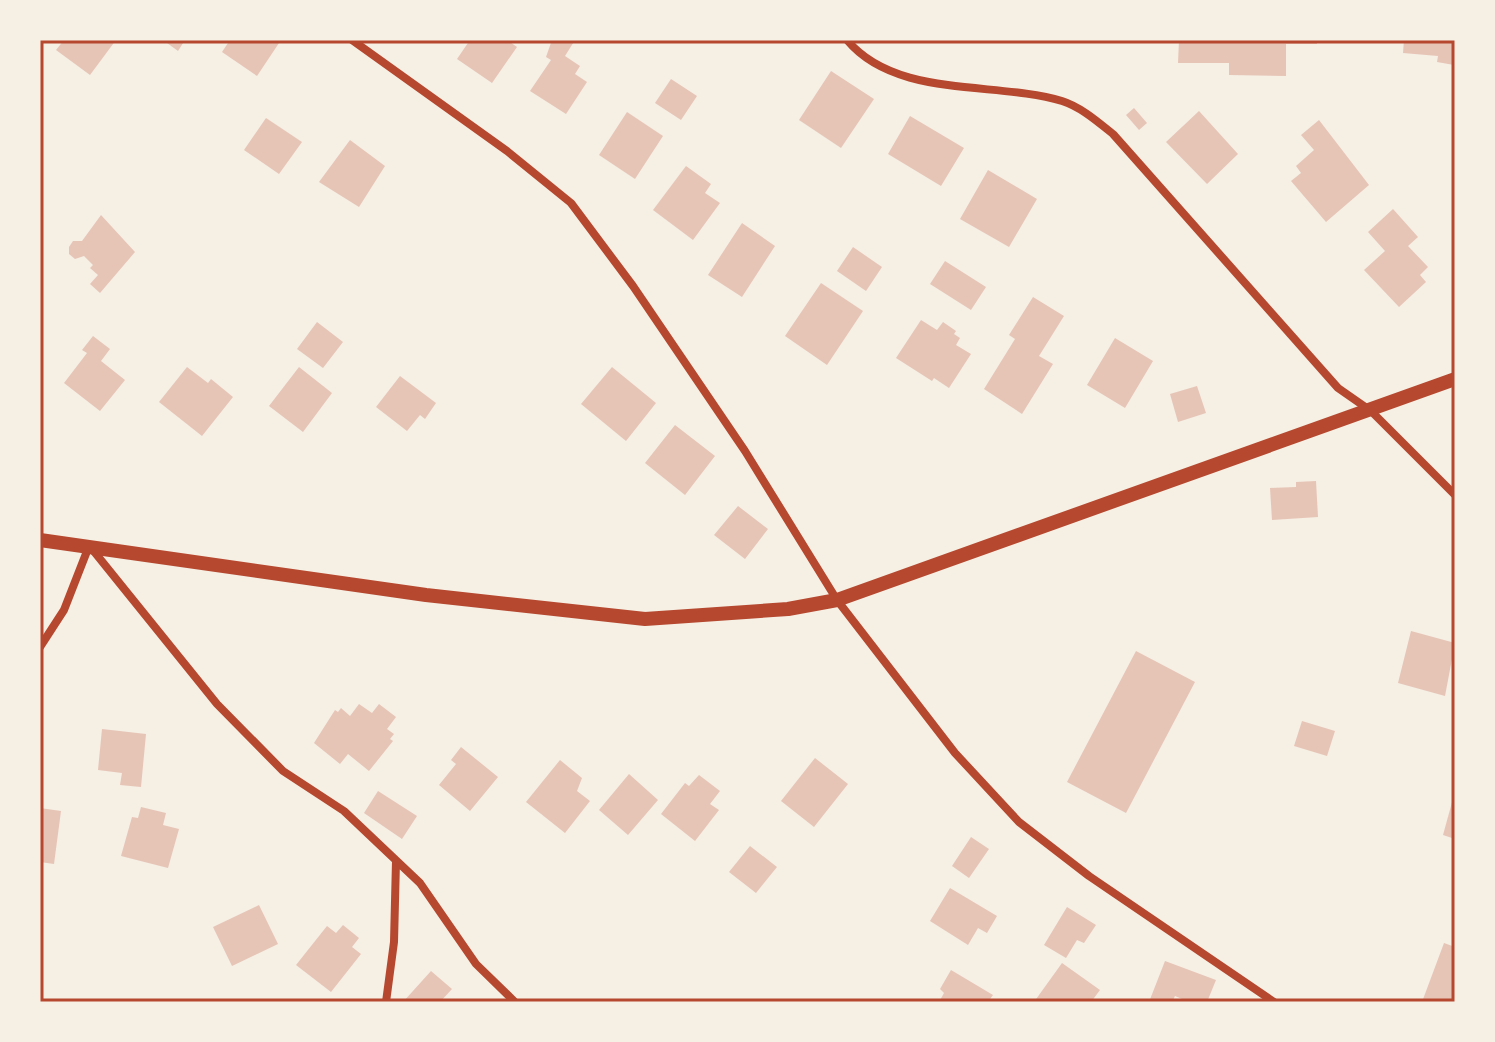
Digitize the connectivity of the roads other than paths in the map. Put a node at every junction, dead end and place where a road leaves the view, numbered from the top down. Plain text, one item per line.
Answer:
1 (352, 40) edge
2 (847, 40) edge
3 (1455, 379) edge
4 (1371, 411) junction
5 (1455, 495) edge
6 (40, 540) edge
7 (89, 545) junction
8 (837, 600) junction
9 (40, 647) edge
10 (396, 861) junction
11 (386, 1002) edge
12 (515, 1002) edge
13 (1274, 1002) edge

1 - 8 street
2 - 4 street
3 - 4 street
4 - 5 street
4 - 8 street
6 - 7 street
7 - 8 street
7 - 9 street
7 - 10 street
8 - 13 street
10 - 11 street
10 - 12 street

